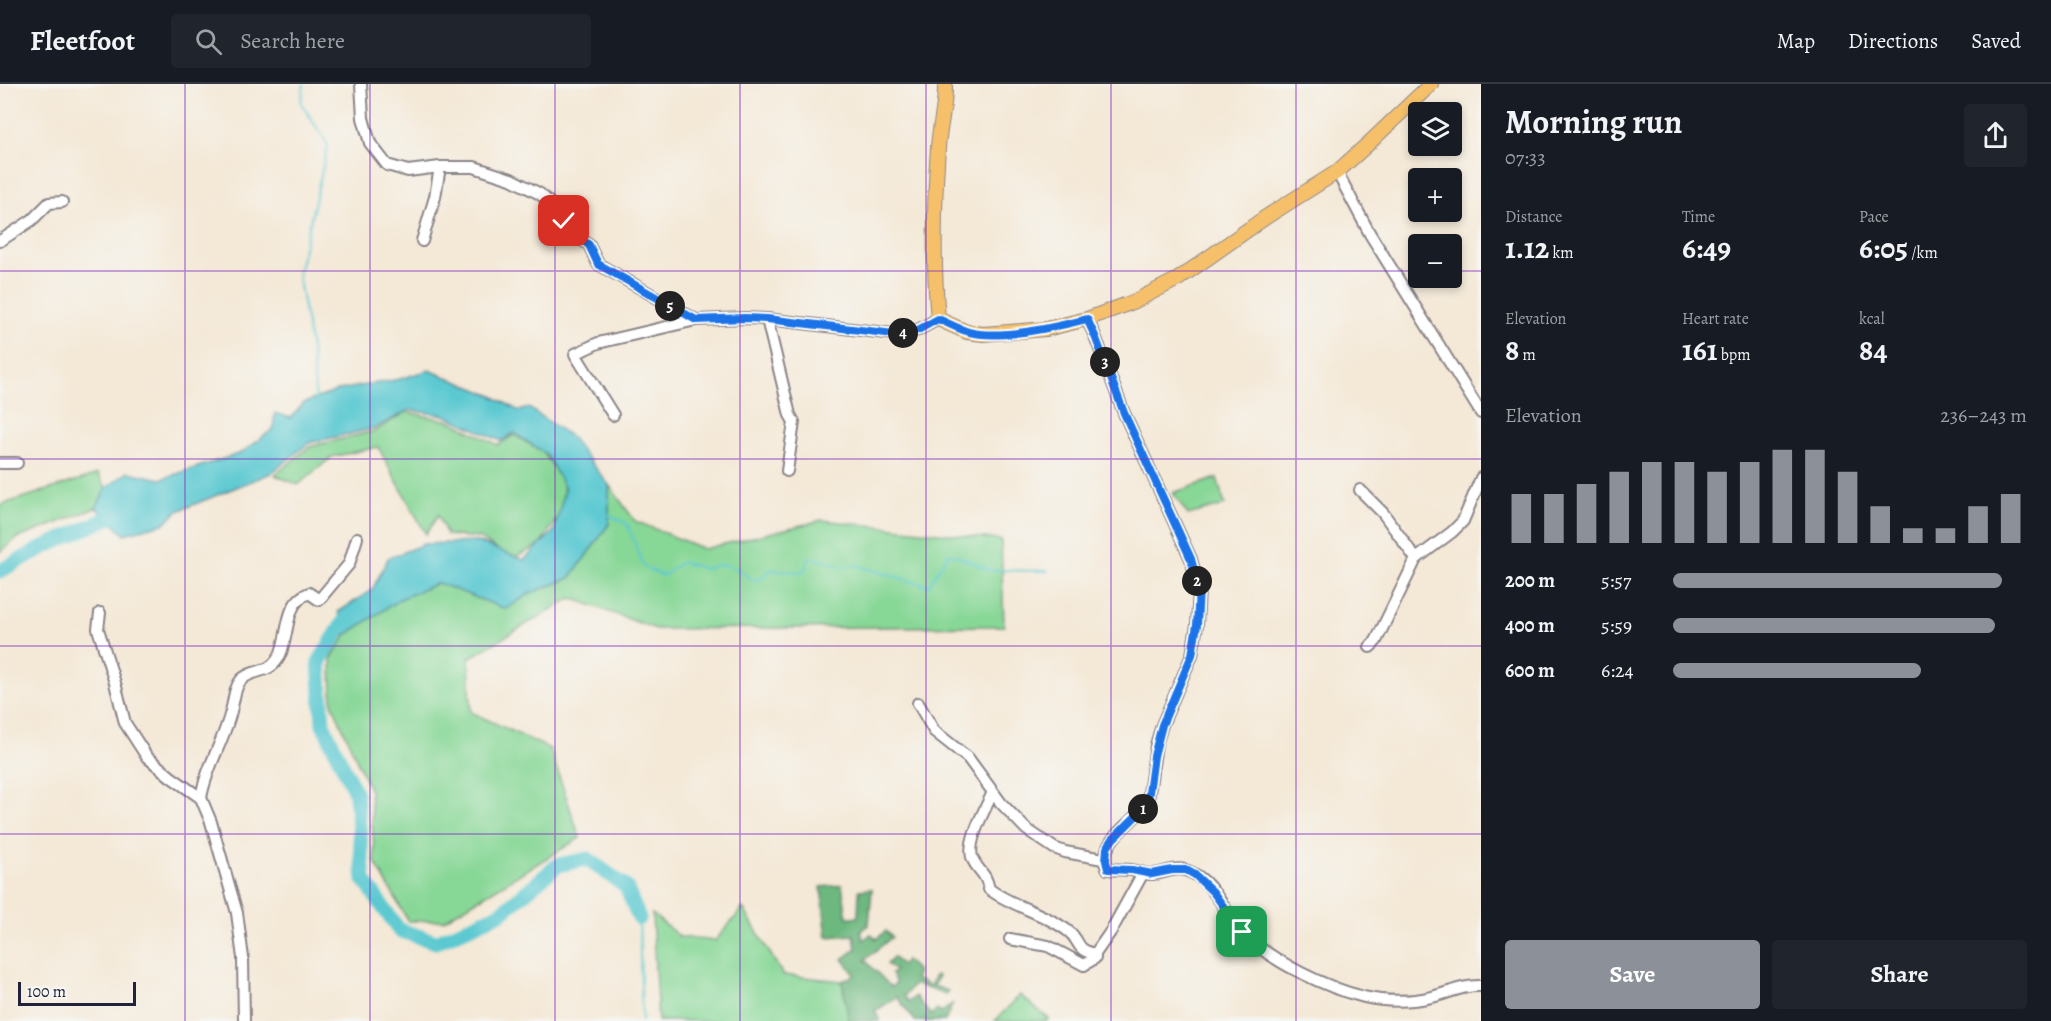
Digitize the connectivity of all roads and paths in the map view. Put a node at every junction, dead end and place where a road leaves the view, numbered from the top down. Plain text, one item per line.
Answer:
1 (361, 84) edge
2 (945, 84) edge
3 (1431, 84) edge
4 (440, 167) junction
5 (1337, 172) junction
6 (62, 202) dead end
7 (0, 241) edge
8 (422, 241) dead end
9 (767, 319) junction
10 (938, 319) junction
11 (1087, 319) junction
12 (696, 320) junction
13 (1481, 413) edge
14 (614, 415) dead end
15 (0, 463) edge
16 (17, 463) dead end
17 (787, 471) dead end
18 (1481, 478) edge
19 (1360, 490) dead end
20 (357, 538) dead end
21 (1416, 559) junction
22 (100, 613) dead end
23 (1370, 647) dead end
24 (918, 703) dead end
25 (993, 792) junction
26 (201, 798) junction
27 (1108, 869) junction
28 (1143, 873) junction
29 (1010, 939) dead end
30 (1095, 954) junction
31 (1481, 986) edge
32 (244, 1021) edge

1 - 4 street
2 - 10 main road
3 - 5 main road
4 - 8 street
4 - 12 street
5 - 11 main road
5 - 13 street
6 - 7 street
9 - 10 street
9 - 12 street
9 - 17 street
10 - 11 main road
11 - 27 street
12 - 14 street
15 - 16 street
18 - 21 street
19 - 21 street
20 - 26 street
21 - 23 street
22 - 26 street
24 - 25 street
25 - 27 street
25 - 30 street
26 - 32 street
27 - 28 street
28 - 30 street
28 - 31 street
29 - 30 street

